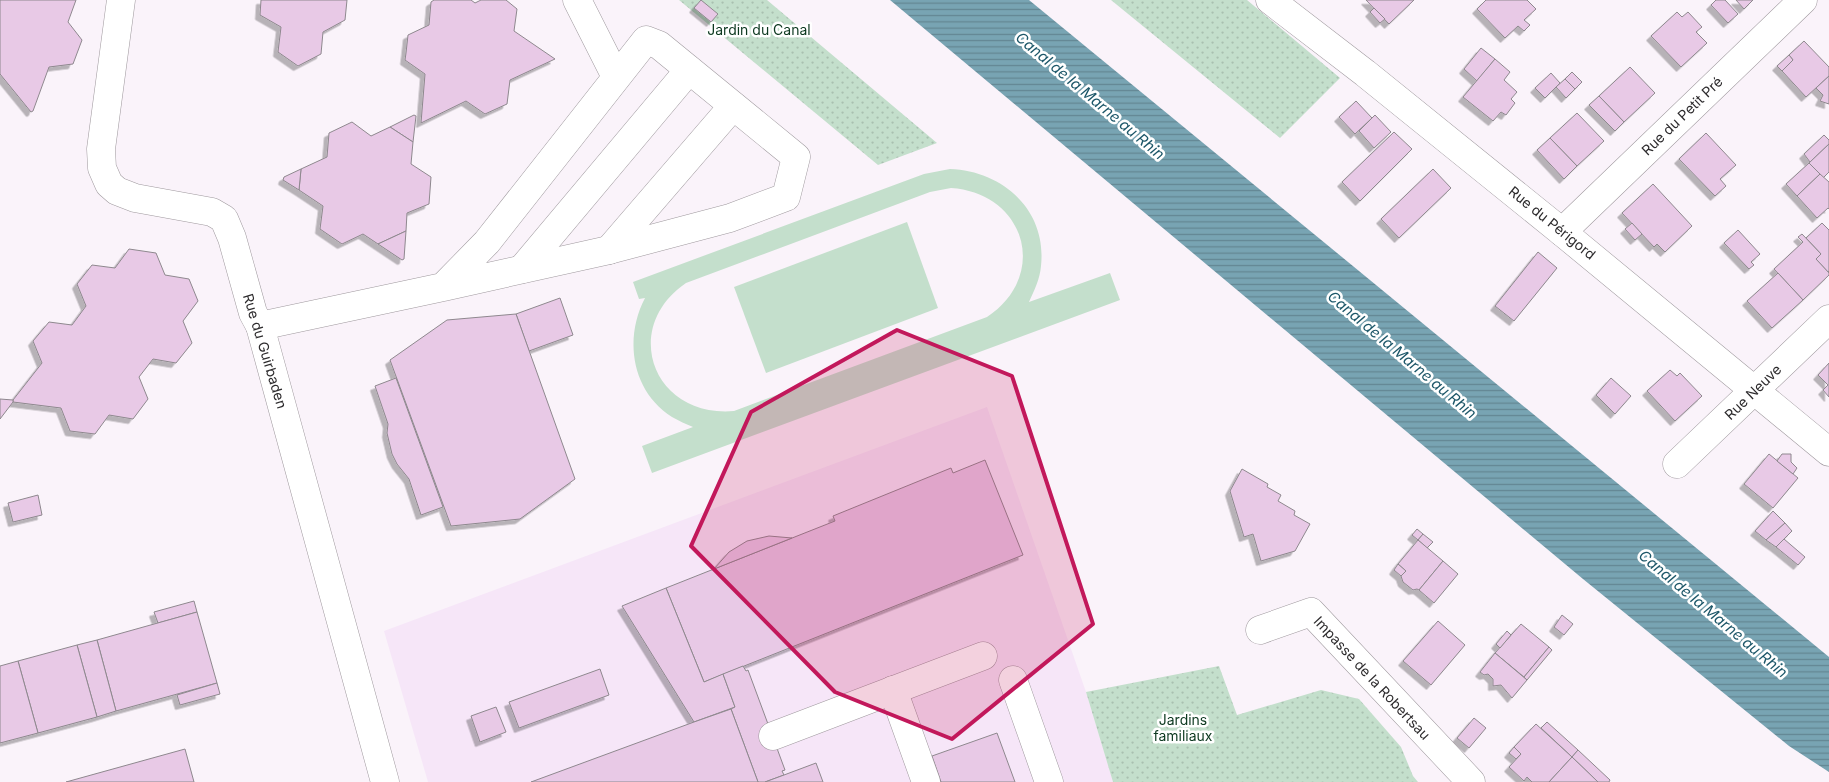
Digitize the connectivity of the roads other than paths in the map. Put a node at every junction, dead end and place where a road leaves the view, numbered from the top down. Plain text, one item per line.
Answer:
1 (121, 0) edge
2 (577, 0) edge
3 (1270, 0) edge
4 (1802, 0) edge
5 (689, 70) junction
6 (616, 77) junction
7 (733, 106) junction
8 (1562, 232) junction
9 (609, 250) junction
10 (522, 270) junction
11 (443, 287) junction
12 (1829, 319) edge
13 (260, 326) junction
14 (1755, 390) junction
15 (1829, 452) edge
16 (1677, 464) dead end
17 (1260, 630) dead end
18 (983, 656) dead end
19 (1013, 680) dead end
20 (893, 690) junction
21 (773, 736) dead end
22 (385, 782) edge
23 (926, 782) edge
24 (1049, 782) edge
25 (1471, 782) edge

1 - 13 street, Rue du Guirbaden
2 - 6 street
3 - 8 street, Rue du Périgord
4 - 8 street, Rue du Petit Pré
5 - 6 street
5 - 7 street
5 - 10 street
6 - 11 street
7 - 9 street
7 - 9 street
8 - 14 street, Rue du Périgord
9 - 10 street
10 - 11 street
11 - 13 street
12 - 14 street, Rue Neuve
13 - 22 street, Rue du Guirbaden
14 - 15 street, Rue du Périgord
14 - 16 street, Rue Neuve
17 - 25 street, Impasse de la Robertsau
18 - 20 street
19 - 24 street
20 - 21 street
20 - 23 street

